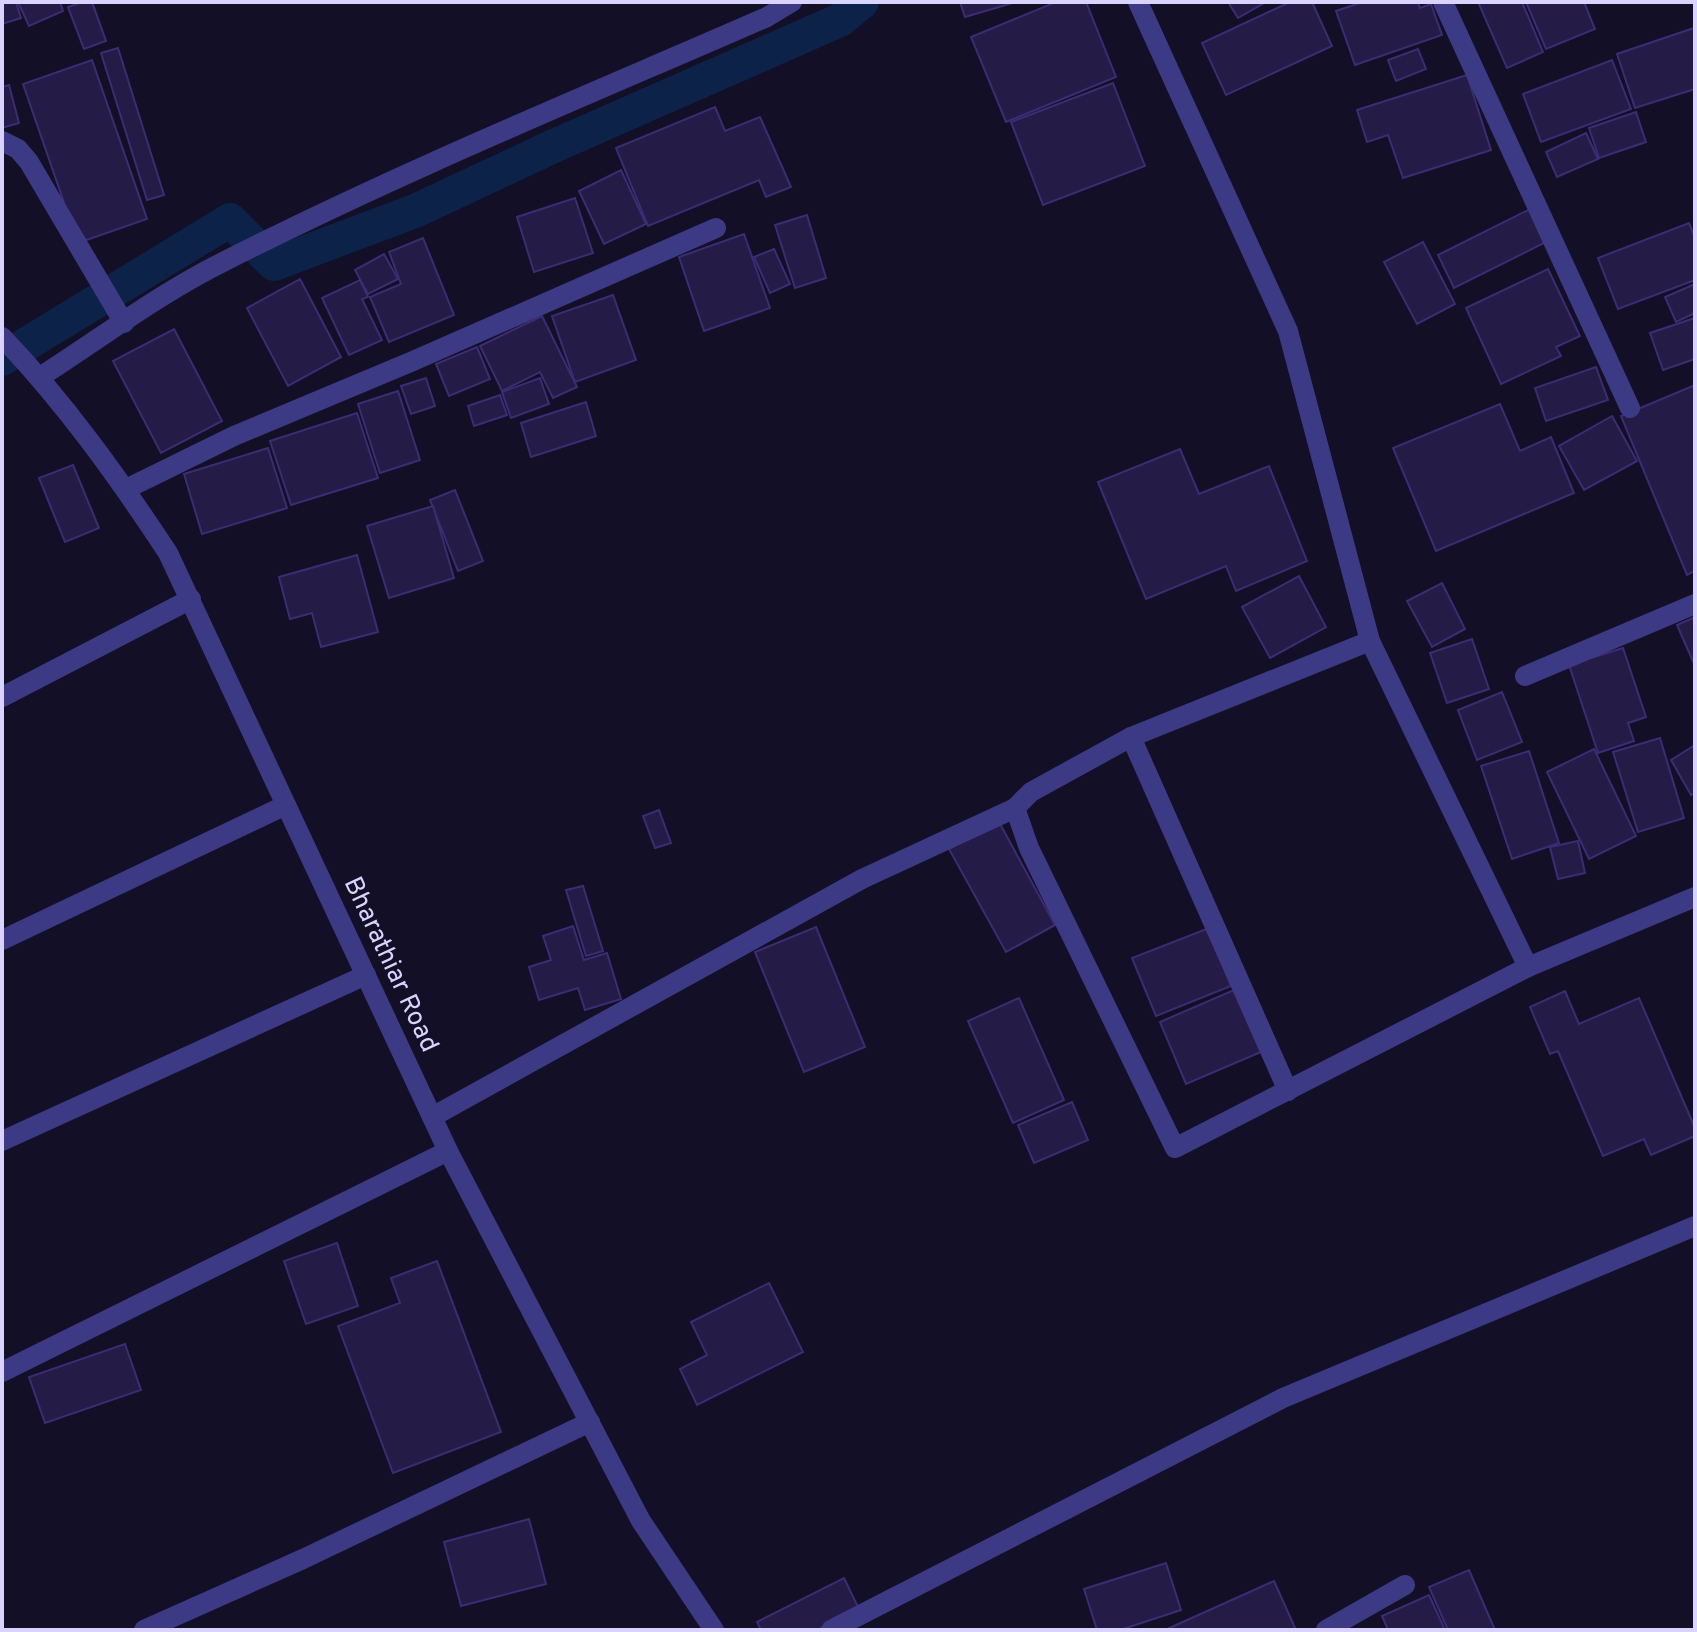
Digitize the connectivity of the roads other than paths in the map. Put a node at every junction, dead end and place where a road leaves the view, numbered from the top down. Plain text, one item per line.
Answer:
1 (792, 2) edge
2 (1138, 2) edge
3 (1443, 2) edge
4 (763, 9) edge
5 (2, 141) edge
6 (716, 228) dead end
7 (124, 321) junction
8 (2, 337) edge
9 (40, 377) junction
10 (1630, 408) dead end
11 (126, 489) junction
12 (191, 599) junction
13 (1695, 604) edge
14 (1370, 641) junction
15 (1525, 676) dead end
16 (2, 697) edge
17 (1131, 737) junction
18 (286, 805) junction
19 (1015, 808) junction
20 (1695, 897) edge
21 (2, 940) edge
22 (1528, 967) junction
23 (366, 975) junction
24 (1288, 1091) junction
25 (432, 1117) junction
26 (2, 1141) edge
27 (448, 1151) junction
28 (1695, 1226) edge
29 (2, 1372) edge
30 (590, 1422) junction
31 (1405, 1585) dead end
32 (144, 1630) edge
33 (714, 1630) edge
34 (831, 1630) edge
35 (1326, 1630) edge

1 - 4 street
2 - 14 street
3 - 10 street
4 - 7 street
5 - 7 street
6 - 11 street
7 - 9 street
8 - 9 street, Bharathiar Road
9 - 11 street, Bharathiar Road
11 - 12 street, Bharathiar Road
12 - 16 street
12 - 18 street, Bharathiar Road
13 - 15 street
14 - 17 street
14 - 22 street
17 - 19 street
17 - 24 street
18 - 21 street
18 - 23 street, Bharathiar Road
19 - 24 street
19 - 25 street
20 - 22 street
22 - 24 street
23 - 25 street, Bharathiar Road
23 - 26 street
25 - 27 street, Bharathiar Road
27 - 29 street
27 - 30 street, Bharathiar Road
28 - 34 street
30 - 32 street
30 - 33 street, Bharathiar Road
31 - 35 street

